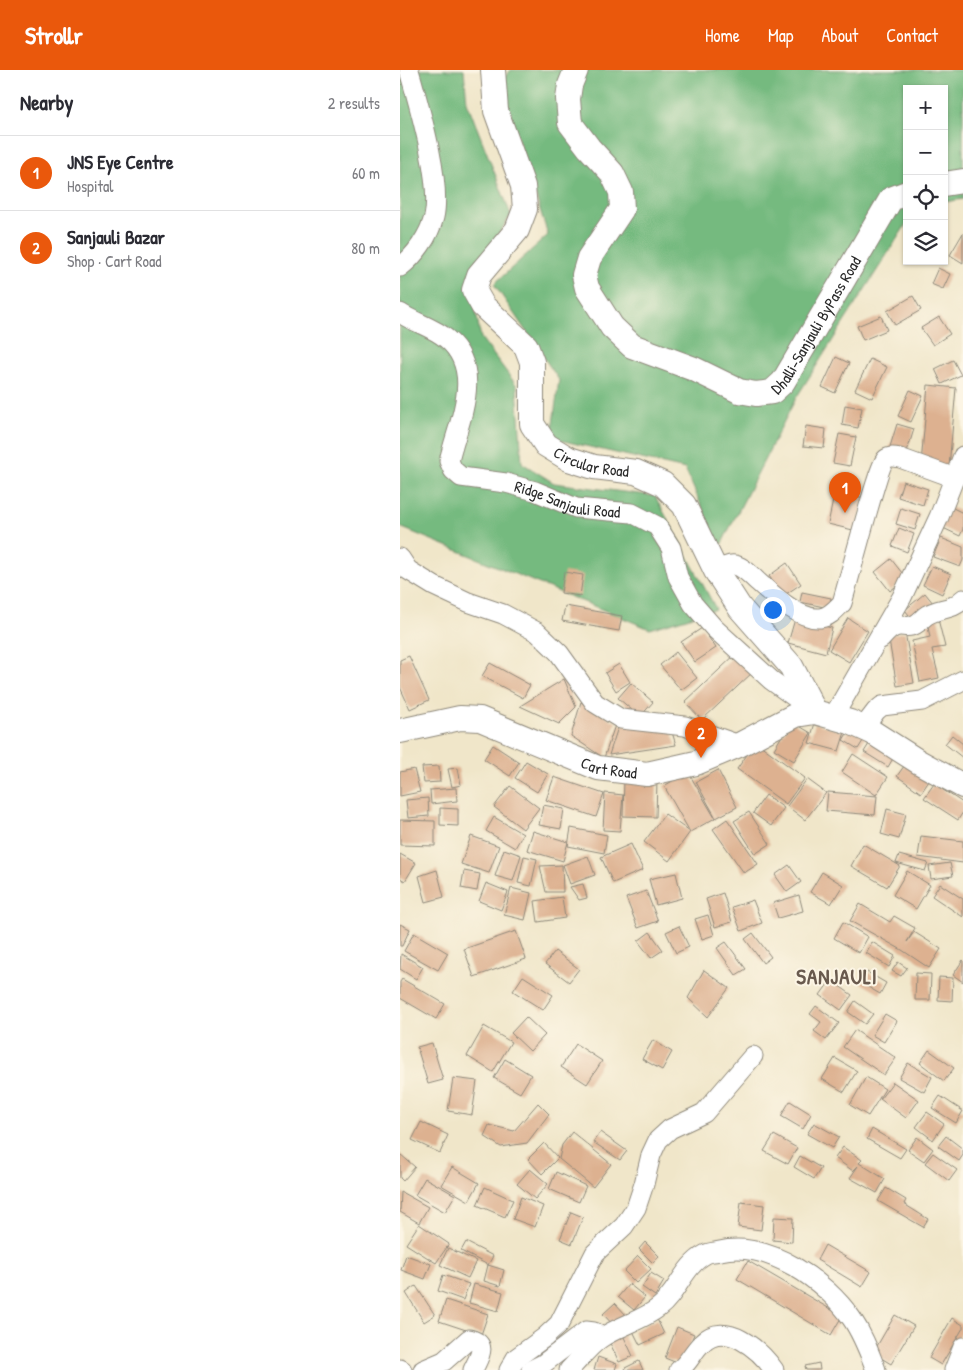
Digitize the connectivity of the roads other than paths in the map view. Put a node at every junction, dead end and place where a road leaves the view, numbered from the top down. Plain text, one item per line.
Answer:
1 (409, 70) edge
2 (493, 70) edge
3 (576, 70) edge
4 (963, 181) edge
5 (948, 183) edge
6 (903, 194) edge
7 (400, 267) edge
8 (400, 313) edge
9 (963, 456) edge
10 (955, 478) junction
11 (403, 567) edge
12 (716, 571) junction
13 (963, 599) edge
14 (873, 647) junction
15 (963, 680) edge
16 (824, 714) junction
17 (862, 728) junction
18 (402, 734) edge
19 (739, 744) junction
20 (963, 786) edge
21 (753, 1056) dead end
22 (600, 1338) junction
23 (963, 1347) edge
24 (767, 1367) edge
25 (423, 1370) edge
26 (473, 1370) edge
27 (509, 1370) edge
28 (531, 1370) edge
29 (569, 1370) edge
30 (679, 1370) edge
31 (876, 1370) edge
32 (954, 1370) edge

1 - 7 street
2 - 12 main road, Circular Road
3 - 6 main road, Dhalli-Sanjauli ByPass Road
4 - 5 main road
8 - 16 street, Ridge Sanjauli Road
9 - 10 street
10 - 12 street
10 - 14 street
11 - 19 street
12 - 16 main road, Circular Road
13 - 14 street
14 - 16 street
15 - 17 street
16 - 17 main road
16 - 19 main road, Cart Road
17 - 20 main road
18 - 19 main road, Cart Road
21 - 27 street
22 - 28 street
22 - 29 street
22 - 31 street
23 - 32 street
24 - 30 street
25 - 26 street

